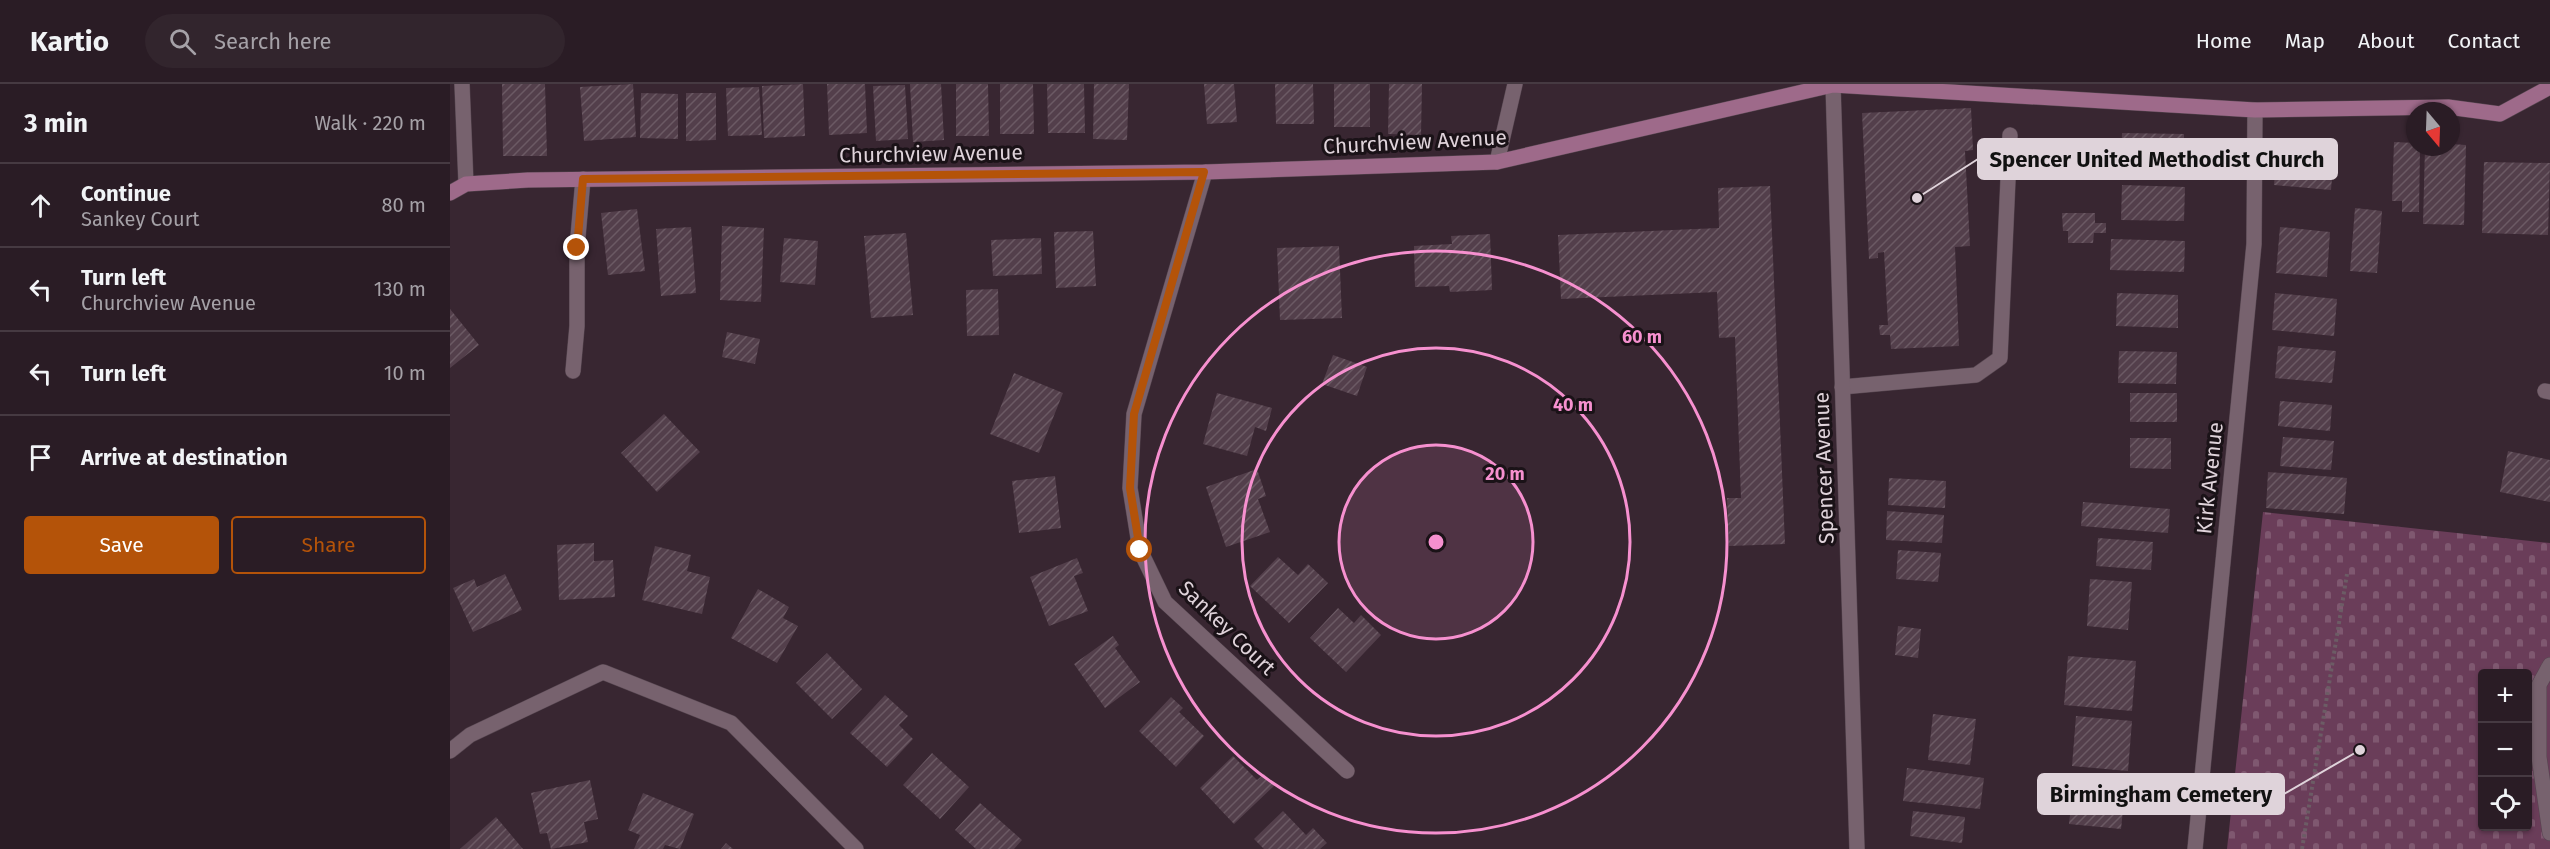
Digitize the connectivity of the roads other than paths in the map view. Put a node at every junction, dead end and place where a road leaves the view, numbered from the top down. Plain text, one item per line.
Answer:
1 (462, 84) edge
2 (1515, 84) edge
3 (1833, 85) edge
4 (2550, 85) edge
5 (2255, 110) junction
6 (2010, 135) dead end
7 (1497, 162) junction
8 (1204, 172) junction
9 (583, 179) junction
10 (466, 184) junction
11 (450, 193) edge
12 (573, 371) dead end
13 (1842, 387) junction
14 (2550, 666) edge
15 (450, 751) edge
16 (1347, 771) dead end
17 (2550, 833) edge
18 (856, 849) edge
19 (1857, 849) edge
20 (2194, 849) edge

1 - 10 street
2 - 7 street
3 - 5 street, Churchview Avenue
3 - 7 street, Churchview Avenue
3 - 13 street, Spencer Avenue
4 - 5 street, Churchview Avenue
5 - 20 street, Kirk Avenue
6 - 13 street
7 - 8 street, Churchview Avenue
8 - 9 street, Churchview Avenue
8 - 16 street, Sankey Court
9 - 10 street, Churchview Avenue
9 - 12 street
10 - 11 street, Churchview Avenue
13 - 19 street, Spencer Avenue
14 - 17 street
15 - 18 street

